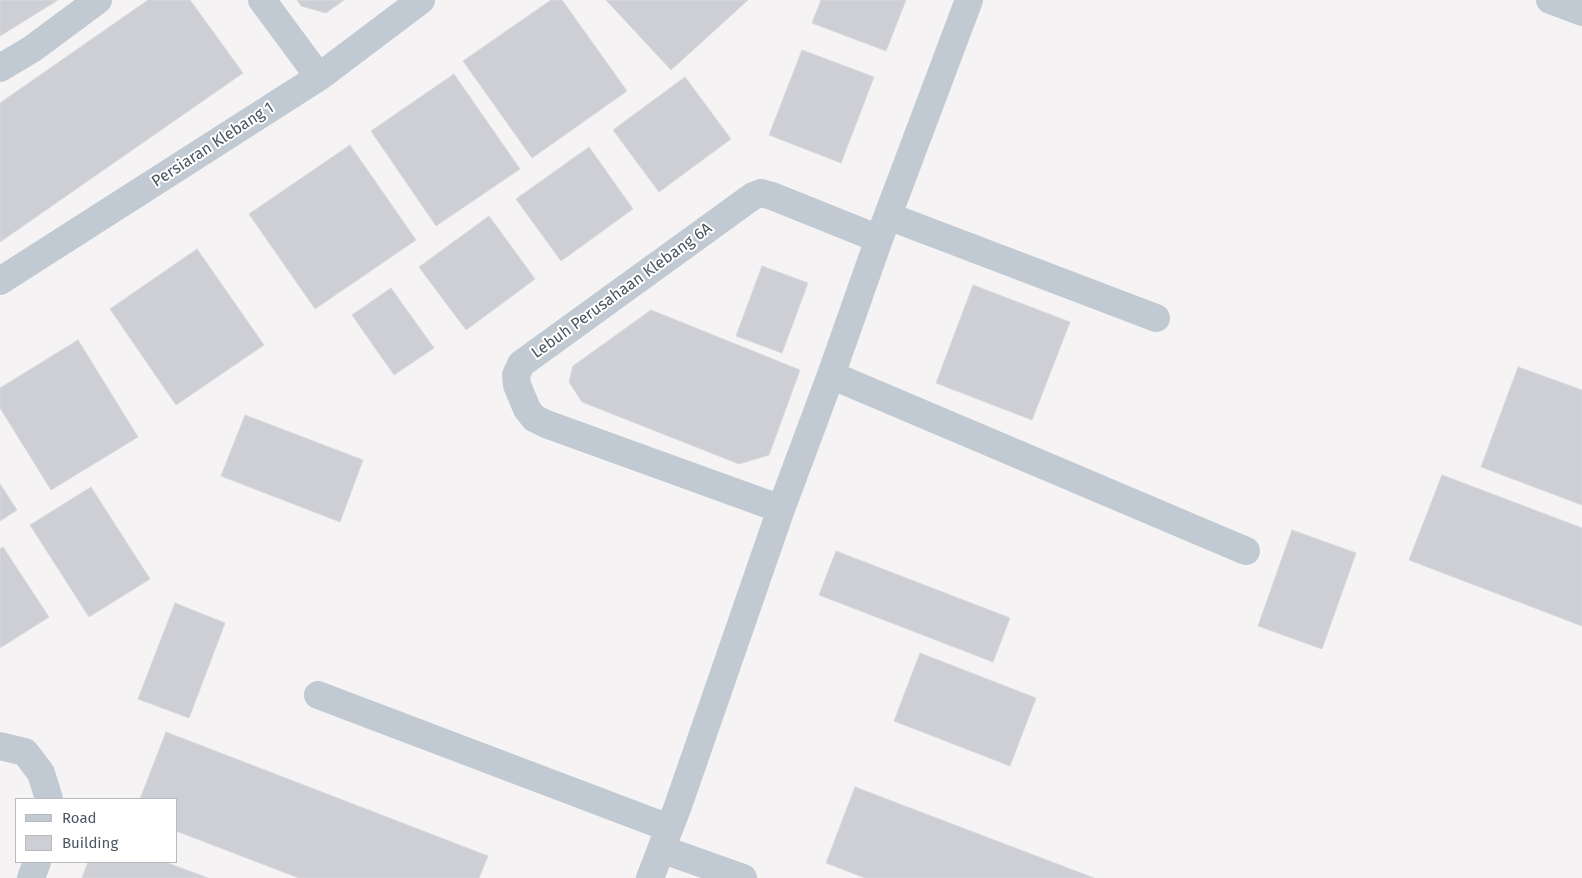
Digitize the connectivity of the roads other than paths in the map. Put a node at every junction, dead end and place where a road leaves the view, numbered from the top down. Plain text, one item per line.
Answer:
1 (98, 0) edge
2 (262, 0) edge
3 (421, 0) edge
4 (969, 0) edge
5 (1550, 0) edge
6 (1582, 12) edge
7 (0, 68) edge
8 (319, 77) junction
9 (884, 228) junction
10 (0, 281) edge
11 (1156, 318) dead end
12 (831, 375) junction
13 (781, 509) junction
14 (1246, 551) dead end
15 (318, 696) dead end
16 (0, 746) edge
17 (48, 798) edge
18 (665, 839) junction
19 (38, 863) edge
20 (31, 878) edge
21 (650, 878) edge
22 (743, 878) edge

1 - 7 street
2 - 8 street
3 - 8 street, Persiaran Klebang 1
4 - 9 street
5 - 6 street
8 - 10 street, Persiaran Klebang 1
9 - 11 street, Lebuh Perusahaan Klebang 6A
9 - 12 street
9 - 13 street, Lebuh Perusahaan Klebang 6A
12 - 13 street
12 - 14 street
13 - 18 street
15 - 18 street
16 - 17 street
18 - 21 street
18 - 22 street
19 - 20 street

